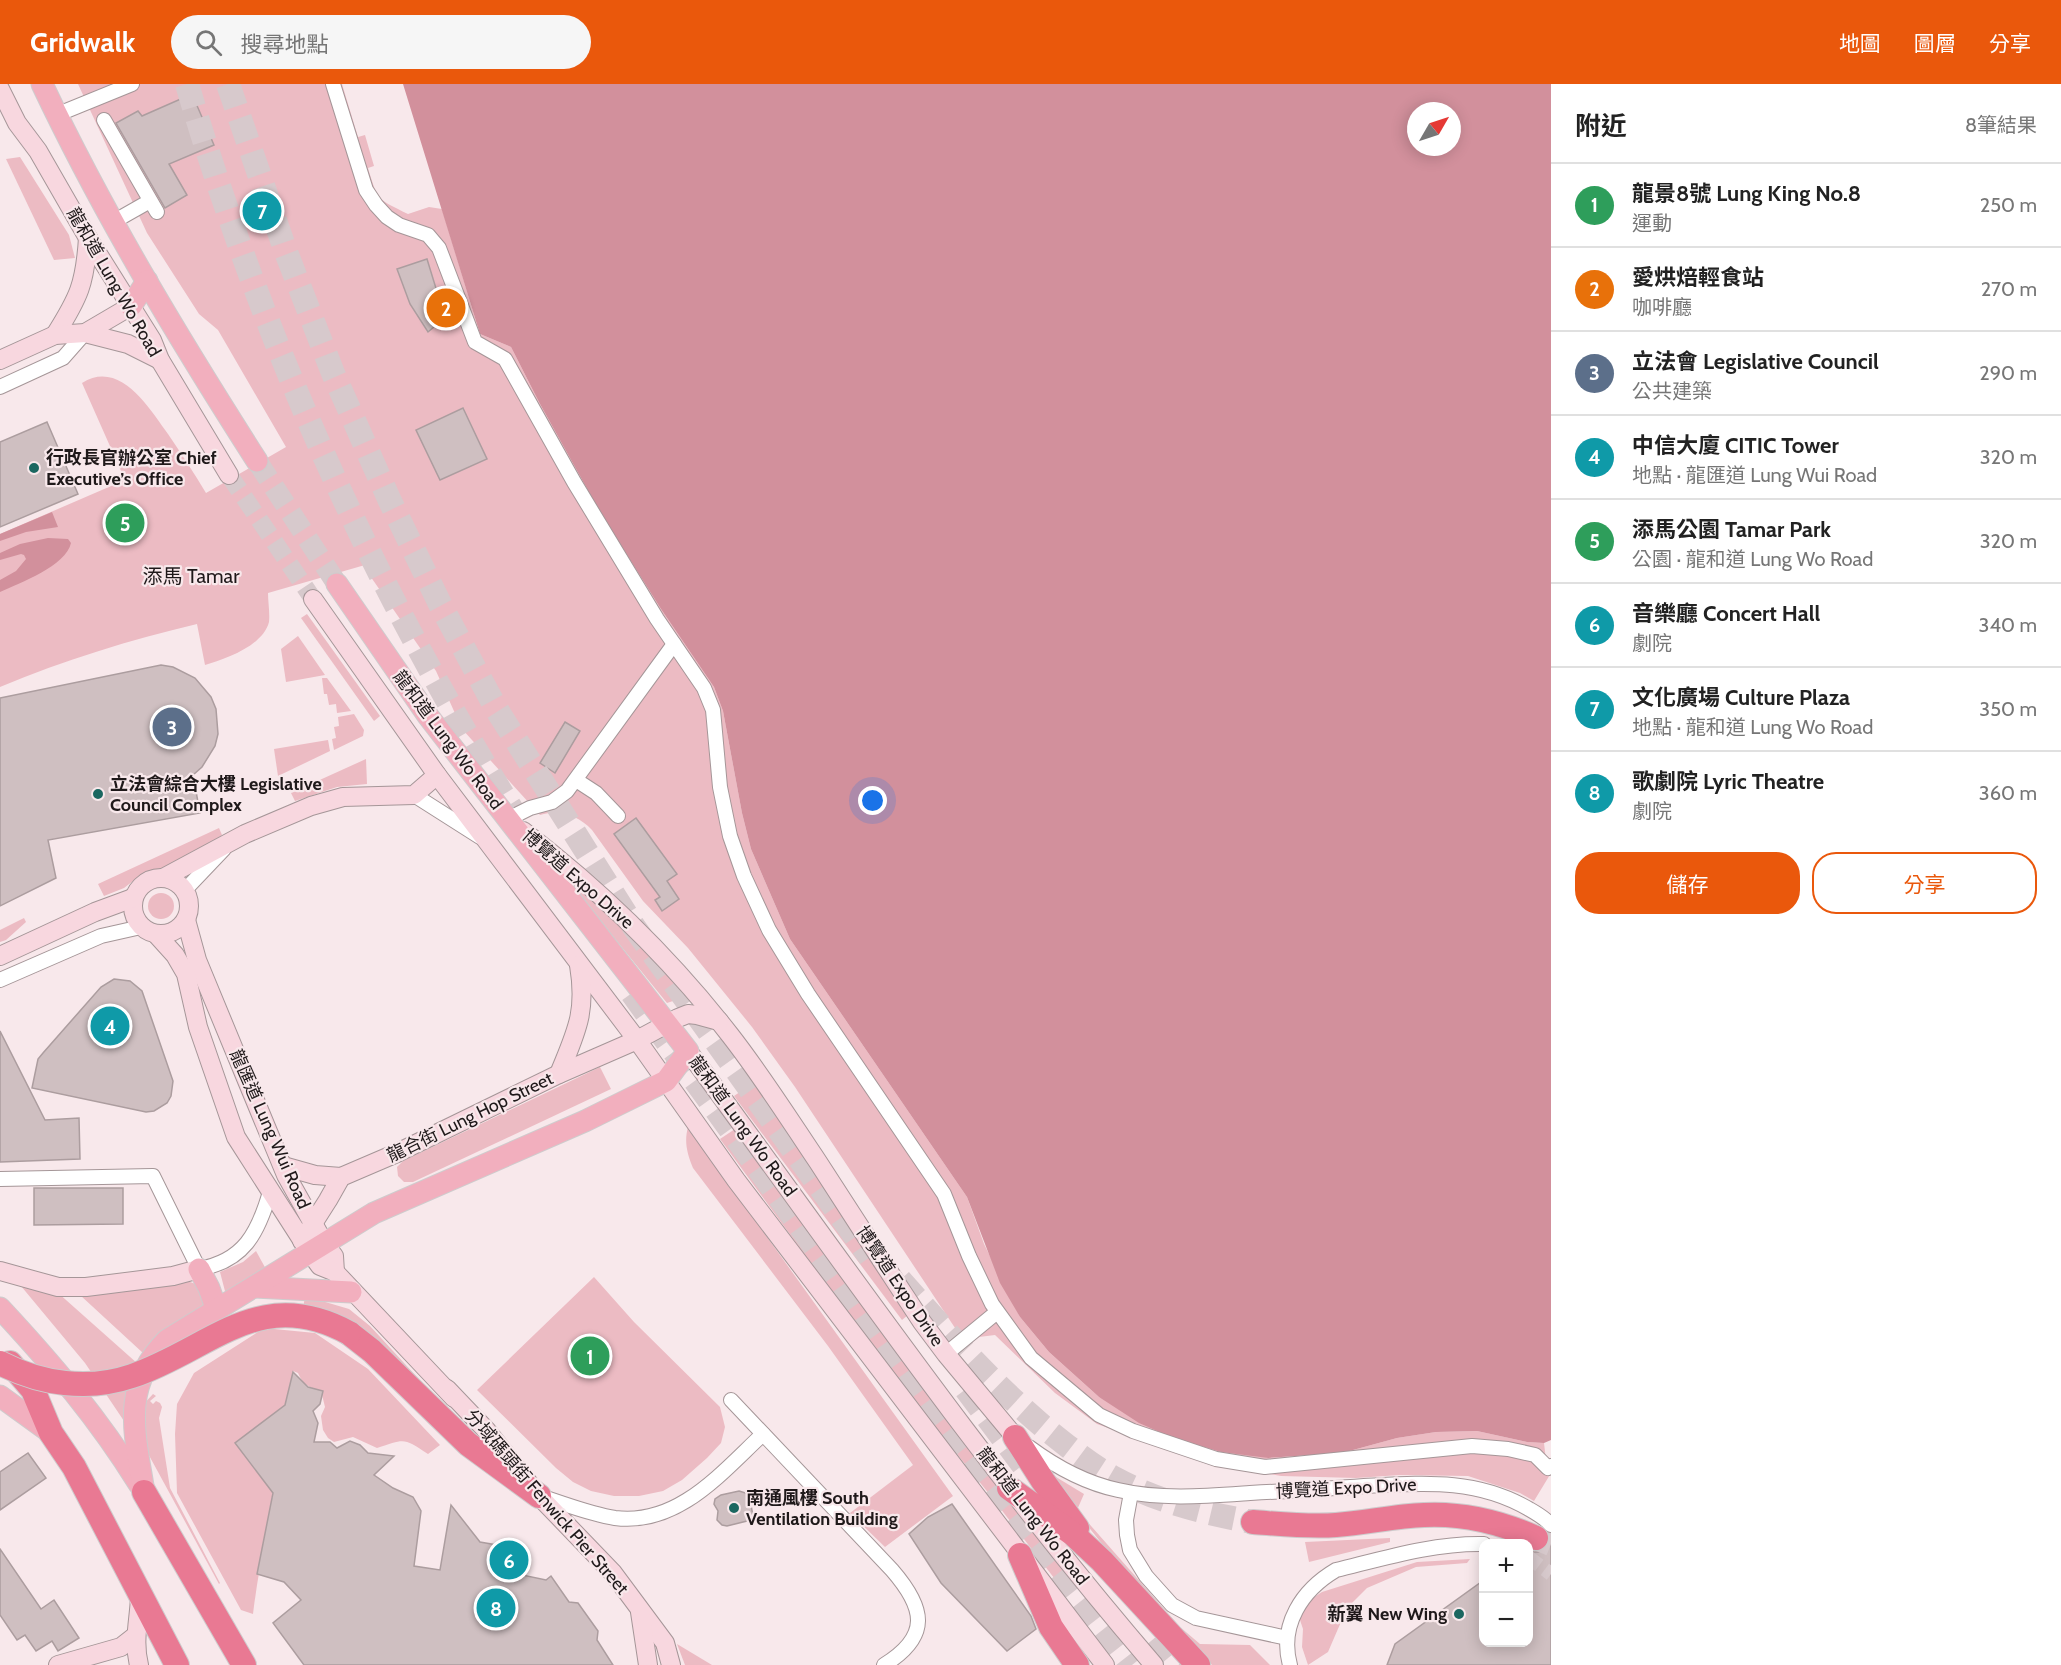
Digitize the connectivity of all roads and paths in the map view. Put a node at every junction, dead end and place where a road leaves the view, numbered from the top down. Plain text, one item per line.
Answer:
1 (42, 84) edge
2 (132, 84) edge
3 (333, 84) edge
4 (0, 89) edge
5 (56, 115) junction
6 (104, 120) dead end
7 (113, 222) junction
8 (88, 238) junction
9 (147, 281) junction
10 (131, 306) junction
11 (85, 333) junction
12 (55, 335) junction
13 (0, 360) edge
14 (160, 360) junction
15 (0, 387) edge
16 (257, 461) tunnel mouth
17 (229, 475) tunnel mouth
18 (337, 584) tunnel mouth
19 (313, 599) tunnel mouth
20 (674, 644) junction
21 (437, 775) junction
22 (576, 780) junction
23 (414, 795) junction
24 (618, 816) dead end
25 (508, 819) junction
26 (487, 841) junction
27 (229, 843) junction
28 (165, 877) junction
29 (185, 890) junction
30 (133, 898) junction
31 (186, 920) junction
32 (148, 930) junction
33 (0, 956) edge
34 (579, 964) junction
35 (0, 980) edge
36 (718, 1021) junction
37 (667, 1024) junction
38 (637, 1040) junction
39 (688, 1051) junction
40 (559, 1074) junction
41 (666, 1081) junction
42 (283, 1166) junction
43 (341, 1177) junction
44 (0, 1179) edge
45 (270, 1192) junction
46 (313, 1224) junction
47 (311, 1245) junction
48 (199, 1269) junction
49 (0, 1271) edge
50 (335, 1272) junction
51 (254, 1287) junction
52 (351, 1292) joint
53 (0, 1308) edge
54 (216, 1308) junction
55 (997, 1312) junction
56 (380, 1320) dead end
57 (0, 1353) edge
58 (946, 1354) junction
59 (0, 1363) edge
60 (0, 1396) edge
61 (454, 1398) junction
62 (731, 1400) dead end
63 (51, 1433) junction
64 (763, 1434) junction
65 (1015, 1437) junction
66 (1551, 1466) edge
67 (1009, 1488) junction
68 (144, 1492) junction
69 (1131, 1493) junction
70 (538, 1496) junction
71 (1253, 1522) tunnel mouth
72 (1544, 1531) edge
73 (1479, 1544) edge
74 (1020, 1555) junction
75 (1102, 1561) junction
76 (140, 1597) junction
77 (639, 1607) junction
78 (135, 1636) junction
79 (1287, 1638) junction
80 (100, 1654) junction
81 (58, 1665) edge
82 (116, 1665) edge
83 (139, 1665) edge
84 (177, 1665) edge
85 (244, 1665) edge
86 (648, 1665) edge
87 (671, 1665) edge
88 (884, 1665) edge
89 (1077, 1665) edge
90 (1105, 1665) edge
91 (1154, 1665) edge
92 (1198, 1665) edge
93 (1290, 1665) edge

1 - 5 main road, 龍和道 Lung Wo Road
2 - 5 street
3 - 20 street
4 - 8 main road, 龍和道 Lung Wo Road
5 - 7 main road, 龍和道 Lung Wo Road
6 - 7 street
7 - 9 main road, 龍和道 Lung Wo Road
8 - 10 main road, 龍和道 Lung Wo Road
8 - 12 main road
9 - 10 main road
9 - 16 main road, 龍和道 Lung Wo Road
10 - 11 main road
10 - 14 main road, 龍和道 Lung Wo Road
11 - 12 main road
11 - 14 main road
11 - 15 street
12 - 13 main road
14 - 17 main road, 龍和道 Lung Wo Road
18 - 25 main road, 龍和道 Lung Wo Road
19 - 21 main road, 龍和道 Lung Wo Road
20 - 22 street
20 - 55 street
21 - 23 main road
21 - 26 main road, 龍和道 Lung Wo Road
22 - 24 street
22 - 25 street
23 - 26 street
23 - 27 main road
25 - 36 main road, 博覽道 Expo Drive
25 - 37 main road, 龍和道 Lung Wo Road
26 - 34 main road, 龍和道 Lung Wo Road
27 - 28 main road
27 - 29 street
28 - 29 main road
28 - 30 main road
29 - 31 main road, 龍匯道 Lung Wui Road
30 - 32 main road, 龍匯道 Lung Wui Road
30 - 33 main road
31 - 32 main road
31 - 42 main road, 龍匯道 Lung Wui Road
32 - 35 street
32 - 45 main road, 龍匯道 Lung Wui Road
34 - 38 main road, 龍和道 Lung Wo Road
34 - 40 main road
36 - 37 main road
36 - 58 main road, 博覽道 Expo Drive
37 - 38 main road, 龍合街 Lung Hop Street
37 - 39 main road, 龍和道 Lung Wo Road
38 - 40 main road, 龍合街 Lung Hop Street
38 - 41 main road, 龍和道 Lung Wo Road
39 - 41 main road
39 - 67 main road, 龍和道 Lung Wo Road
40 - 43 main road, 龍合街 Lung Hop Street
41 - 47 main road
41 - 74 main road, 龍和道 Lung Wo Road
42 - 43 main road
42 - 46 main road, 龍匯道 Lung Wui Road
43 - 46 main road
44 - 48 street
45 - 47 main road, 龍匯道 Lung Wui Road
45 - 48 street
46 - 47 main road, 龍匯道 Lung Wui Road
47 - 50 main road, 龍匯道 Lung Wui Road
47 - 51 main road
48 - 49 main road
48 - 54 main road
50 - 52 main road
50 - 61 main road, 分域碼頭街 Fenwick Pier Street
51 - 52 main road
51 - 54 main road
53 - 68 main road
54 - 68 main road
55 - 58 street
55 - 66 street
56 - 61 main road, 分域碼頭街 Fenwick Pier Street
57 - 63 highway
58 - 65 main road, 博覽道 Expo Drive
59 - 70 highway, bridge
60 - 63 main road
61 - 70 main road, 分域碼頭街 Fenwick Pier Street
62 - 64 street
63 - 76 highway
64 - 70 street
64 - 88 street
65 - 69 street, 博覽道 Expo Drive
65 - 75 highway
67 - 75 highway
67 - 91 main road, 龍和道 Lung Wo Road
68 - 85 highway
69 - 72 street, 博覽道 Expo Drive
69 - 79 street
70 - 77 main road, 分域碼頭街 Fenwick Pier Street
71 - 72 highway
73 - 79 street
74 - 89 highway
74 - 90 main road, 龍和道 Lung Wo Road
75 - 92 highway
76 - 78 main road
76 - 84 highway
77 - 86 main road, 分域碼頭街 Fenwick Pier Street
77 - 87 main road, 分域碼頭街 Fenwick Pier Street
78 - 80 main road
78 - 83 main road
79 - 93 street
80 - 81 main road
80 - 82 main road

